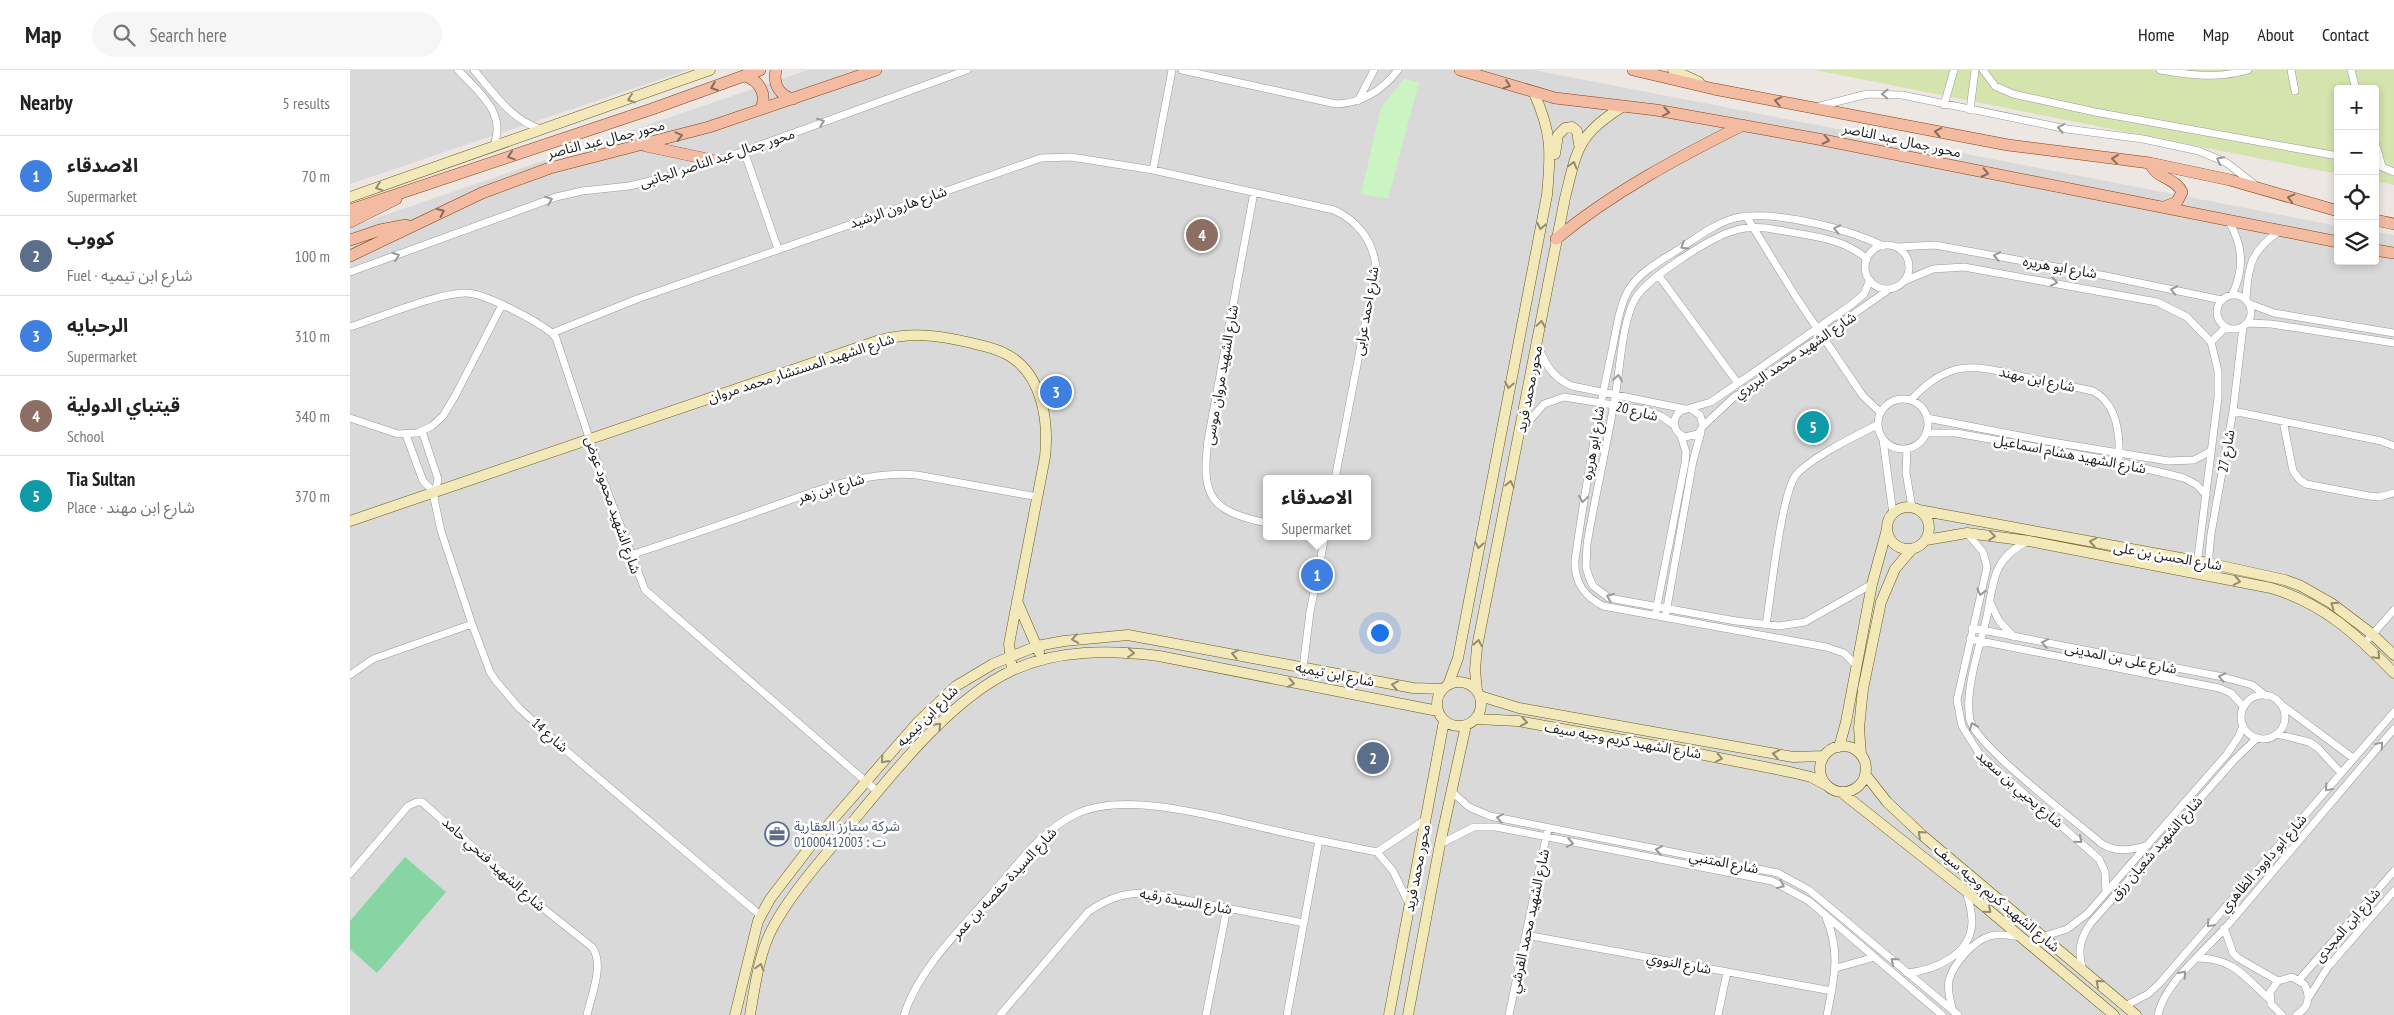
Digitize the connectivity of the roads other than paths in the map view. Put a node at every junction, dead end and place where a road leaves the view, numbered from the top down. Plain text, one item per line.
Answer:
1 (458, 70) edge
2 (474, 70) edge
3 (710, 70) edge
4 (760, 70) edge
5 (776, 70) edge
6 (876, 70) edge
7 (967, 70) edge
8 (1172, 70) edge
9 (1182, 70) edge
10 (1374, 70) edge
11 (1398, 70) edge
12 (1460, 70) edge
13 (1633, 70) edge
14 (1673, 70) edge
15 (1954, 70) edge
16 (1965, 70) edge
17 (1973, 70) edge
18 (1983, 70) edge
19 (2160, 70) edge
20 (2248, 70) edge
21 (2291, 70) edge
22 (2350, 70) edge
23 (686, 75) edge
24 (745, 76) junction
25 (2355, 85) edge
26 (1714, 89) junction
27 (2295, 91) dead end
28 (1534, 93) junction
29 (793, 99) junction
30 (1358, 101) junction
31 (1944, 105) junction
32 (1622, 107) junction
33 (1813, 108) junction
34 (761, 109) junction
35 (1970, 110) junction
36 (1743, 125) junction
37 (544, 130) junction
38 (1580, 144) junction
39 (642, 145) junction
40 (493, 147) junction
41 (744, 151) junction
42 (2334, 155) edge
43 (712, 160) junction
44 (1549, 162) junction
45 (2150, 163) junction
46 (2379, 165) edge
47 (1153, 170) junction
48 (2394, 172) edge
49 (412, 189) junction
50 (2259, 189) junction
51 (1254, 192) junction
52 (350, 197) edge
53 (2162, 207) junction
54 (350, 210) edge
55 (2334, 210) edge
56 (1746, 216) junction
57 (2227, 220) junction
58 (2379, 221) edge
59 (350, 222) edge
60 (416, 224) junction
61 (2394, 224) edge
62 (1751, 227) junction
63 (2280, 231) junction
64 (1556, 239) junction
65 (350, 240) edge
66 (2334, 241) edge
67 (1883, 246) junction
68 (1897, 247) junction
69 (778, 249) junction
70 (2379, 251) edge
71 (2394, 253) edge
72 (350, 256) edge
73 (1866, 259) junction
74 (350, 272) edge
75 (1659, 276) junction
76 (1870, 280) junction
77 (1904, 281) junction
78 (1891, 288) junction
79 (2232, 295) junction
80 (2222, 300) junction
81 (2248, 301) junction
82 (502, 305) junction
83 (2246, 325) junction
84 (350, 327) edge
85 (2226, 327) junction
86 (1818, 328) junction
87 (552, 333) junction
88 (2394, 333) edge
89 (1823, 336) junction
90 (2211, 342) junction
91 (2394, 343) edge
92 (1538, 347) junction
93 (1737, 382) junction
94 (1603, 392) junction
95 (1616, 394) junction
96 (1911, 400) junction
97 (1600, 402) junction
98 (1614, 404) junction
99 (1688, 409) junction
100 (2233, 411) junction
101 (1880, 412) junction
102 (350, 418) edge
103 (1928, 418) junction
104 (2283, 421) junction
105 (1674, 425) junction
106 (1878, 425) junction
107 (1702, 428) junction
108 (1521, 430) junction
109 (422, 432) junction
110 (1926, 433) junction
111 (406, 435) junction
112 (1681, 436) junction
113 (590, 439) junction
114 (1883, 440) junction
115 (2394, 446) edge
116 (1907, 449) junction
117 (2211, 451) junction
118 (2119, 453) junction
119 (2119, 462) junction
120 (1336, 475) edge
121 (434, 492) junction
122 (2394, 493) edge
123 (2206, 495) junction
124 (1038, 497) junction
125 (1915, 508) junction
126 (1893, 514) junction
127 (350, 521) edge
128 (1263, 522) edge
129 (1887, 529) junction
130 (2201, 531) junction
131 (1967, 532) junction
132 (2211, 534) junction
133 (1324, 540) edge
134 (1926, 540) junction
135 (2029, 541) junction
136 (1912, 549) junction
137 (631, 555) junction
138 (2203, 562) junction
139 (2196, 573) junction
140 (2207, 575) junction
141 (1872, 584) junction
142 (1017, 600) junction
143 (1990, 602) junction
144 (1657, 607) junction
145 (1667, 609) junction
146 (2394, 610) edge
147 (1655, 616) junction
148 (1666, 618) junction
149 (472, 624) junction
150 (1766, 625) junction
151 (1972, 628) junction
152 (1984, 630) junction
153 (2372, 634) junction
154 (2014, 638) junction
155 (1970, 639) junction
156 (1980, 641) junction
157 (2365, 643) junction
158 (1037, 646) junction
159 (2394, 655) edge
160 (1009, 657) junction
161 (1041, 660) junction
162 (1856, 665) junction
163 (1303, 668) junction
164 (1012, 670) junction
165 (2394, 673) edge
166 (350, 675) edge
167 (1445, 687) junction
168 (1478, 694) junction
169 (2266, 696) junction
170 (2282, 706) junction
171 (2244, 707) junction
172 (1438, 711) junction
173 (2394, 714) edge
174 (1476, 719) junction
175 (1444, 721) junction
176 (1466, 725) junction
177 (2243, 725) junction
178 (2394, 729) edge
179 (2277, 734) junction
180 (2257, 738) junction
181 (1838, 747) junction
182 (1861, 755) junction
183 (1824, 756) junction
184 (2353, 758) junction
185 (2341, 773) junction
186 (1865, 774) junction
187 (866, 781) junction
188 (1826, 785) junction
189 (1451, 791) junction
190 (878, 792) junction
191 (1841, 792) junction
192 (1427, 818) junction
193 (1548, 828) junction
194 (1547, 839) junction
195 (1319, 840) junction
196 (1440, 844) junction
197 (2148, 845) junction
198 (1377, 852) junction
199 (2126, 870) junction
200 (2394, 871) edge
201 (350, 874) edge
202 (2133, 875) junction
203 (1966, 891) junction
204 (2394, 891) edge
205 (2106, 892) junction
206 (770, 899) junction
207 (1410, 905) junction
208 (1227, 908) junction
209 (784, 909) junction
210 (1824, 914) junction
211 (759, 918) junction
212 (1304, 923) junction
213 (772, 928) junction
214 (2224, 928) junction
215 (1526, 935) junction
216 (2021, 937) junction
217 (2042, 937) junction
218 (1875, 957) junction
219 (2197, 958) junction
220 (1836, 968) junction
221 (2083, 970) junction
222 (1727, 972) junction
223 (1908, 973) junction
224 (2299, 980) junction
225 (2278, 981) junction
226 (1832, 991) junction
227 (2309, 997) junction
228 (2269, 998) junction
229 (2125, 1006) junction
230 (1955, 1013) edge
231 (2280, 1014) edge
232 (2299, 1014) edge
233 (587, 1015) edge
234 (735, 1015) edge
235 (750, 1015) edge
236 (904, 1015) edge
237 (1000, 1015) edge
238 (1206, 1015) edge
239 (1287, 1015) edge
240 (1389, 1015) edge
241 (1408, 1015) edge
242 (1509, 1015) edge
243 (1718, 1015) edge
244 (1827, 1015) edge
245 (1942, 1015) edge
246 (2114, 1015) edge
247 (2136, 1015) edge
248 (2158, 1015) edge

1 - 40 street
2 - 37 street
3 - 23 street
4 - 24 main road, محور جمال عبد الناصر
5 - 29 main road
6 - 29 main road, محور جمال عبد الناصر
41 -> 7 street, محور جمال عبد الناصر الجانبى
8 - 47 street
9 - 30 street
10 - 30 street
11 - 30 street
12 -> 28 main road, محور جمال عبد الناصر
13 - 26 main road, محور جمال عبد الناصر
14 - 26 street
15 - 31 street
16 - 17 street
17 - 35 street
18 - 42 street
19 - 20 street
21 - 27 street
22 - 25 street
23 -> 37 street
24 - 34 main road
24 -> 49 main road, محور جمال عبد الناصر
33 -> 26 main road, محور جمال عبد الناصر
28 - 32 main road, محور جمال عبد الناصر
28 - 44 street, محور محمد فريد
29 - 34 main road, محور جمال عبد الناصر
31 -> 33 street
31 - 35 street
32 -> 36 main road, محور جمال عبد الناصر
32 - 38 street, محور محمد فريد
45 -> 33 main road, محور جمال عبد الناصر
39 -> 34 main road, محور جمال عبد الناصر
50 -> 35 street
36 -> 53 main road, محور جمال عبد الناصر
36 - 64 main road
37 - 40 street
38 - 44 street
64 -> 38 street, محور محمد فريد
39 - 43 main road
60 -> 39 main road, محور جمال عبد الناصر
40 -> 52 street
41 - 43 street, محور جمال عبد الناصر الجانبى
41 - 69 street
74 -> 43 street, محور جمال عبد الناصر الجانبى
44 -> 167 street, محور محمد فريد
45 - 50 main road, محور جمال عبد الناصر
45 - 53 main road
46 - 48 street
47 - 51 street, شارع هارون الرشيد
47 - 69 street, شارع هارون الرشيد
49 - 54 main road, محور جمال عبد الناصر
49 - 59 main road
55 -> 50 main road, محور جمال عبد الناصر
51 - 120 street, شارع احمد عرابى
51 - 128 street, شارع الشهيد مروان موسى
53 - 57 main road, محور جمال عبد الناصر
56 - 62 street
67 -> 56 street, شارع ابو هريره
56 -> 94 street, شارع ابو هريره
57 - 63 main road, محور جمال عبد الناصر
57 - 79 street
58 - 61 main road
60 - 65 main road
60 - 72 main road, محور جمال عبد الناصر
62 - 73 street, شارع ابو هريره
62 - 75 street, شارع ابو هريره
62 - 86 street
63 - 66 main road, محور جمال عبد الناصر
63 - 81 street
92 -> 64 street, محور محمد فريد
67 - 68 street
67 - 73 street
68 - 77 street
80 -> 68 street, شارع ابو هريره
69 - 87 street, شارع هارون الرشيد
70 - 71 main road
73 - 76 street
75 - 93 street
95 -> 75 street, شارع ابو هريره
76 - 78 street
76 - 86 street, شارع الشهيد محمد البربري
77 - 78 street
77 -> 90 street, شارع ابو هريره
78 - 89 street, شارع الشهيد محمد البربري
79 - 80 street
79 - 81 street
80 - 85 street
81 - 83 street
81 - 88 street
82 - 84 street
82 - 87 street
82 - 109 street
83 - 85 street
83 - 91 street
83 - 100 street, شارع 27
85 - 90 street
86 - 89 street
86 - 93 street, شارع الشهيد محمد البربري
87 - 113 street, شارع الشهيد محمود عوض
89 - 101 street
89 - 107 street, شارع الشهيد محمد البربري
90 - 117 street, شارع 27
92 - 94 street, شارع 20
92 - 108 street, محور محمد فريد
93 - 99 street, شارع الشهيد محمد البربري
94 - 95 street, شارع 20
94 - 97 street, شارع ابو هريره
95 - 98 street, شارع ابو هريره
95 - 99 street, شارع 20
96 - 101 street
96 - 103 street
96 - 118 street, شارع ابن مهند
97 - 98 street, شارع 20
97 - 108 street, شارع 20
97 -> 147 street, شارع ابو هريره
98 - 105 street, شارع 20
144 -> 98 street, شارع ابو هريره
99 - 105 street
99 - 107 street
100 - 104 street
100 - 132 street, شارع 27
101 - 106 street
102 - 111 street
103 - 110 street
103 - 118 street, شارع الشهيد هشام اسماعيل
104 - 115 street
104 - 122 street
105 - 112 street
106 - 114 street
106 - 150 street
107 - 112 street
107 - 145 street
168 -> 108 street, محور محمد فريد
109 - 111 street
109 - 121 street, شارع 14
110 - 116 street
110 - 119 street, شارع الشهيد هشام اسماعيل
111 - 121 street
112 - 144 street
113 - 121 street, شارع الشهيد المستشار محمد مروان
113 - 124 street, شارع الشهيد المستشار محمد مروان
113 - 137 street, شارع الشهيد محمود عوض
114 - 116 street
114 - 126 street
116 - 125 street
117 - 118 street, شارع الشهيد هشام اسماعيل
117 - 123 street, شارع 27
118 - 119 street, شارع ابن مهند
119 - 123 street, شارع الشهيد هشام اسماعيل
121 - 127 street, شارع الشهيد المستشار محمد مروان
121 - 149 street, شارع 14
123 - 130 street, شارع 27
124 - 137 street, شارع ابن زهر
124 - 142 street, شارع الشهيد المستشار محمد مروان
125 - 126 street
125 - 134 street
138 -> 125 street, شارع الحسن بن على
126 - 129 street
129 - 136 street
129 - 141 street
130 - 132 street
130 - 138 street, شارع 27
131 - 134 street, شارع الحسن بن على
131 -> 135 street, شارع الحسن بن على
131 -> 151 street, شارع يحيي بن سعيد
132 - 138 street, شارع 27
133 - 163 street
134 - 136 street
135 - 139 street, شارع الحسن بن على
135 - 143 street, شارع يحيي بن سعيد
136 - 182 street
137 - 187 street, شارع الشهيد محمود عوض
138 - 139 street, شارع 27
138 - 140 street, شارع 27
153 -> 138 street, شارع الحسن بن على
139 - 140 street, شارع الحسن بن على
140 -> 157 street, شارع الحسن بن على
141 - 150 street, شارع ابو هريره
141 - 162 street
142 - 158 street
142 - 160 street, شارع الشهيد المستشار محمد مروان
143 - 152 street, شارع يحيي بن سعيد
143 - 154 street
144 - 145 street, شارع ابو هريره
144 - 147 street
145 - 148 street
145 - 150 street, شارع ابو هريره
146 - 153 street
147 - 148 street, شارع ابو هريره
148 - 162 street, شارع ابو هريره
149 - 166 street
149 - 211 street, شارع 14
151 - 152 street, شارع على بن المدينى
151 - 155 street, شارع يحيي بن سعيد
152 - 154 street, شارع على بن المدينى
152 - 156 street, شارع يحيي بن سعيد
153 - 157 street
153 - 159 street, شارع الحسن بن على
169 -> 154 street, شارع على بن المدينى
155 - 156 street, شارع على بن المدينى
155 -> 205 street, شارع يحيي بن سعيد
156 - 171 street, شارع على بن المدينى
197 -> 156 street, شارع يحيي بن سعيد
157 -> 165 street, شارع الحسن بن على
158 - 160 street, شارع ابن تيميه
158 - 161 street
163 -> 158 street, شارع ابن تيميه
160 - 164 street, شارع الشهيد المستشار محمد مروان
160 -> 187 street, شارع ابن تيميه
161 - 164 street, شارع ابن تيميه
161 -> 172 street, شارع ابن تيميه
162 - 181 street
167 -> 163 street, شارع ابن تيميه
190 -> 164 street, شارع ابن تيميه
167 - 168 street
167 - 172 street
168 - 174 street
183 -> 168 street, شارع الشهيد كريم وجيه سيف
169 - 170 street
169 - 171 street
170 - 179 street
170 - 184 street
171 - 177 street
172 - 175 street
173 - 184 street, شارع ابو داوود الظاهري
174 - 176 street
174 -> 188 street, شارع الشهيد كريم وجيه سيف
175 - 176 street
175 - 192 street, محور محمد فريد
176 - 189 street, محور محمد فريد
177 - 180 street
177 - 197 street, شارع الشهيد شعبان رزق
214 -> 178 street, شارع ابو داوود الظاهري
179 - 180 street
179 - 185 street
180 - 202 street, شارع الشهيد شعبان رزق
181 - 182 street
181 - 183 street
182 - 186 street
183 - 188 street
184 - 185 street, شارع ابو داوود الظاهري
185 -> 229 street, شارع ابو داوود الظاهري
186 - 191 street
217 -> 186 street, شارع الشهيد كريم وجيه سيف
187 - 190 street, شارع الشهيد محمود عوض
187 - 206 street, شارع ابن تيميه
188 - 191 street
193 -> 189 street, شارع المتنبي
189 - 196 street, محور محمد فريد
190 - 209 street, شارع ابن تيميه
191 - 203 street, شارع الشهيد كريم وجيه سيف
192 - 198 street
192 - 207 street, محور محمد فريد
193 - 194 street, شارع الشهيد محمد القرشي
223 -> 193 street, شارع المتنبي
194 - 196 street, شارع المتنبي
194 -> 210 street, شارع المتنبي
194 - 215 street, شارع الشهيد محمد القرشي
195 - 198 street, شارع السيدة حفصه بن عمر
195 - 212 street
195 - 236 street, شارع السيدة حفصه بن عمر
196 - 241 street, محور محمد فريد
197 - 199 street, شارع الشهيد شعبان رزق
198 - 207 street
199 - 202 street
199 - 205 street, شارع الشهيد شعبان رزق
200 - 224 street, شارع ابن المجدى
201 - 233 street, شارع الشهيد فتحي حامد
202 - 221 street, شارع الشهيد شعبان رزق
203 -> 216 street, شارع الشهيد كريم وجيه سيف
203 - 223 street
204 - 227 street, شارع ابن المجدى
205 - 217 street, شارع الشهيد شعبان رزق
206 - 209 street
206 - 211 street, شارع ابن تيميه
207 - 240 street, محور محمد فريد
208 - 212 street, شارع السيدة رقيه
208 - 237 street, شارع السيدة رقيه
208 - 238 street
209 - 213 street, شارع ابن تيميه
210 - 218 street, شارع المتنبي
210 - 220 street
211 - 213 street
211 - 234 street, شارع ابن تيميه
212 - 239 street
235 -> 213 street, شارع ابن تيميه
214 - 219 street, شارع ابو داوود الظاهري
214 - 225 street
215 - 222 street, شارع النووي
215 - 242 street, شارع الشهيد محمد القرشي
216 - 230 street
216 - 246 street, شارع الشهيد كريم وجيه سيف
217 - 221 street, شارع الشهيد كريم وجيه سيف
218 - 220 street
218 - 245 street, شارع المتنبي
219 - 228 street
248 -> 219 street, شارع ابو داوود الظاهري
220 - 226 street
229 -> 221 street, شارع الشهيد كريم وجيه سيف
222 - 226 street, شارع النووي
222 - 243 street
223 - 230 street, شارع المتنبي
224 - 225 street
224 - 227 street
225 - 228 street
226 - 244 street
227 - 232 street, شارع ابن المجدى
228 - 231 street
229 - 247 street, شارع الشهيد كريم وجيه سيف

